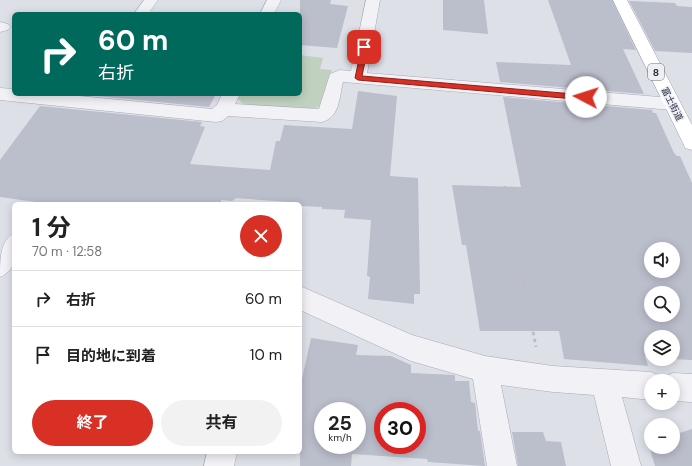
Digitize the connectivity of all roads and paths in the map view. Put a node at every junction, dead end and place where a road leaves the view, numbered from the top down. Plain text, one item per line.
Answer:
1 (151, 0) edge
2 (274, 0) edge
3 (373, 0) edge
4 (620, 0) edge
5 (142, 12) edge
6 (269, 12) edge
7 (358, 78) junction
8 (0, 94) edge
9 (12, 95) edge
10 (40, 96) edge
11 (81, 98) edge
12 (227, 102) edge
13 (672, 104) junction
14 (692, 143) edge
15 (505, 186) dead end
16 (0, 238) edge
17 (12, 241) edge
18 (12, 245) edge
19 (0, 266) edge
20 (302, 299) edge
21 (485, 369) junction
22 (542, 377) junction
23 (604, 382) junction
24 (644, 385) edge
25 (680, 387) edge
26 (692, 388) edge
27 (221, 454) edge
28 (218, 466) edge
29 (502, 466) edge
30 (626, 466) edge

1 - 5 street
2 - 6 street
3 - 7 street
4 - 13 main road, 富士街道 / 8
7 - 12 street
7 - 13 street
8 - 9 street
10 - 11 street
11 - 12 street
13 - 14 main road, 富士街道 / 8
15 - 22 path
16 - 17 street
18 - 19 street
20 - 21 street
21 - 22 street
21 - 29 street
22 - 23 street
23 - 24 street
23 - 30 street
25 - 26 street
27 - 28 street

